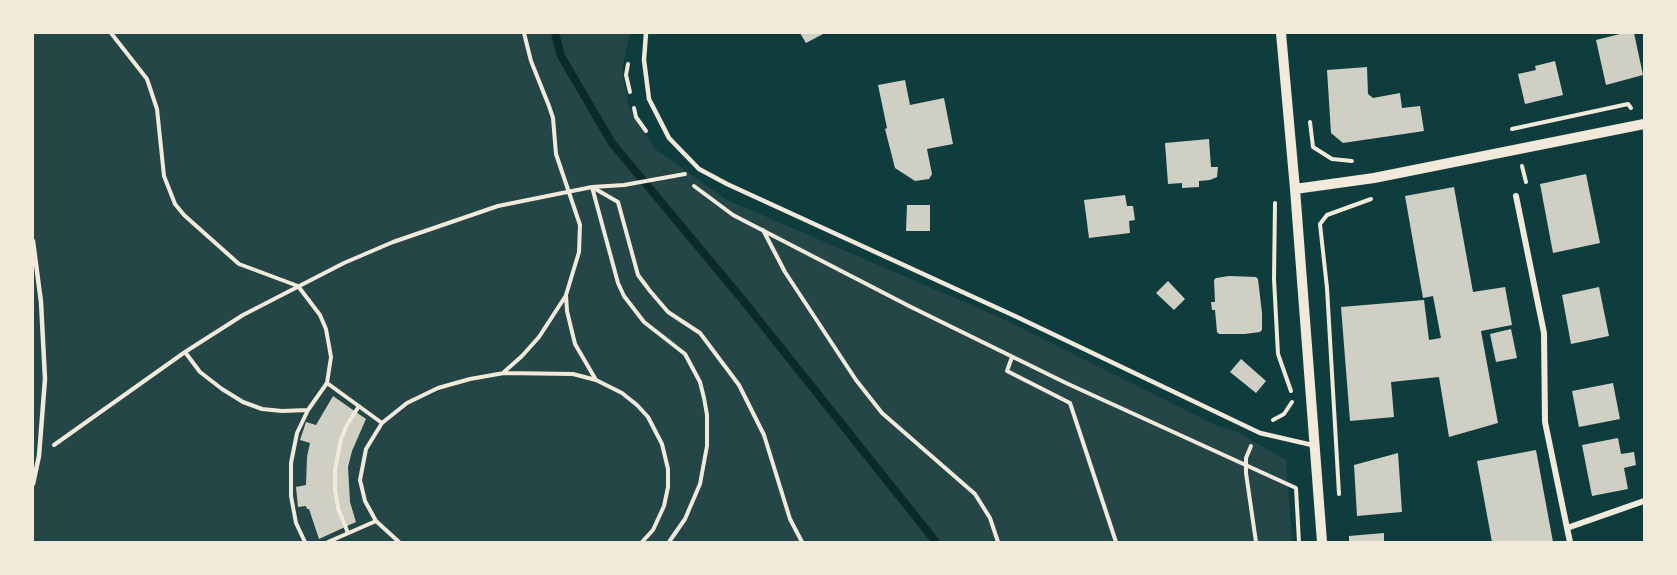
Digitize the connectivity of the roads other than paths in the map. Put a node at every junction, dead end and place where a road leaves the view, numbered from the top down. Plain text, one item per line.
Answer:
1 (646, 33) edge
2 (1281, 33) edge
3 (1643, 124) edge
4 (1295, 189) junction
5 (1516, 196) dead end
6 (33, 242) edge
7 (1315, 446) junction
8 (33, 484) edge
9 (1644, 501) edge
10 (1567, 528) junction
11 (1322, 542) edge
12 (1570, 542) edge

1 - 7 lane
2 - 4 street
3 - 4 street
4 - 7 street
5 - 10 street
6 - 8 lane
7 - 11 street
9 - 10 street
10 - 12 street

